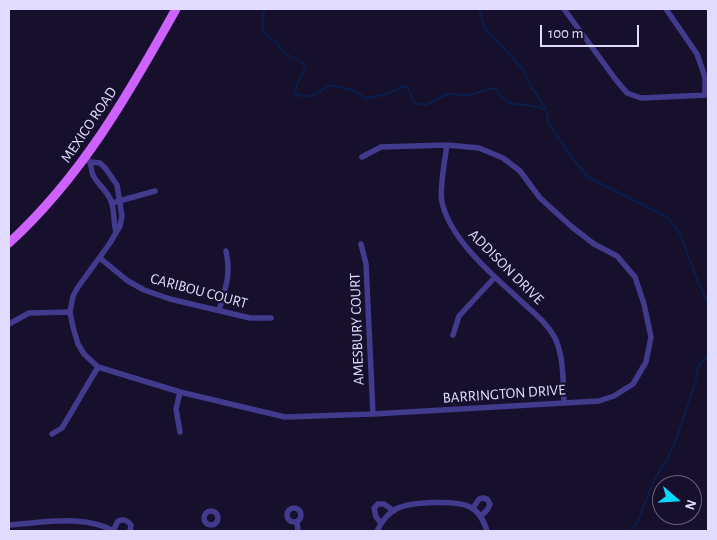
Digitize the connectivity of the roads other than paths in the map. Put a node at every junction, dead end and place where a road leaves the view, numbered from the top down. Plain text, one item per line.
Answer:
1 (176, 9) edge
2 (564, 9) edge
3 (666, 9) edge
4 (707, 95) edge
5 (447, 145) junction
6 (362, 157) dead end
7 (89, 160) junction
8 (155, 191) dead end
9 (121, 201) junction
10 (112, 203) junction
11 (116, 232) junction
12 (9, 243) edge
13 (361, 244) dead end
14 (226, 251) dead end
15 (100, 258) junction
16 (495, 277) junction
17 (219, 310) junction
18 (70, 312) junction
19 (272, 318) dead end
20 (9, 324) edge
21 (452, 335) dead end
22 (98, 367) junction
23 (180, 392) junction
24 (564, 402) junction
25 (373, 414) junction
26 (180, 432) dead end
27 (52, 434) dead end
28 (473, 508) junction
29 (394, 511) junction
30 (481, 516) junction
31 (297, 522) dead end
32 (381, 523) junction
33 (215, 524) dead end
34 (9, 525) edge
35 (113, 531) edge
36 (130, 531) edge
37 (217, 531) edge
38 (298, 531) edge
39 (377, 531) edge
40 (487, 531) edge

1 - 7 main road, MEXICO ROAD
2 - 4 street
3 - 4 street
5 - 6 street, BARRINGTON DRIVE
5 - 16 street, ADDISON DRIVE
5 - 24 street, BARRINGTON DRIVE
7 - 9 street
7 - 10 street
7 - 12 main road, MEXICO ROAD
8 - 9 street
9 - 10 street
9 - 11 street
10 - 11 street
11 - 15 street
13 - 25 street, AMESBURY COURT
14 - 17 street
15 - 17 street, CARIBOU COURT
15 - 18 street
16 - 21 street
16 - 24 street, ADDISON DRIVE
17 - 19 street, CARIBOU COURT
18 - 20 street
18 - 22 street, BARRINGTON DRIVE
22 - 23 street, BARRINGTON DRIVE
22 - 27 street
23 - 25 street, BARRINGTON DRIVE
23 - 26 street
24 - 25 street, BARRINGTON DRIVE
28 - 29 street
28 - 30 street
28 - 30 street
29 - 32 street
29 - 32 street
30 - 40 street
31 - 38 street
32 - 39 street
33 - 37 street
34 - 35 street
35 - 36 street

